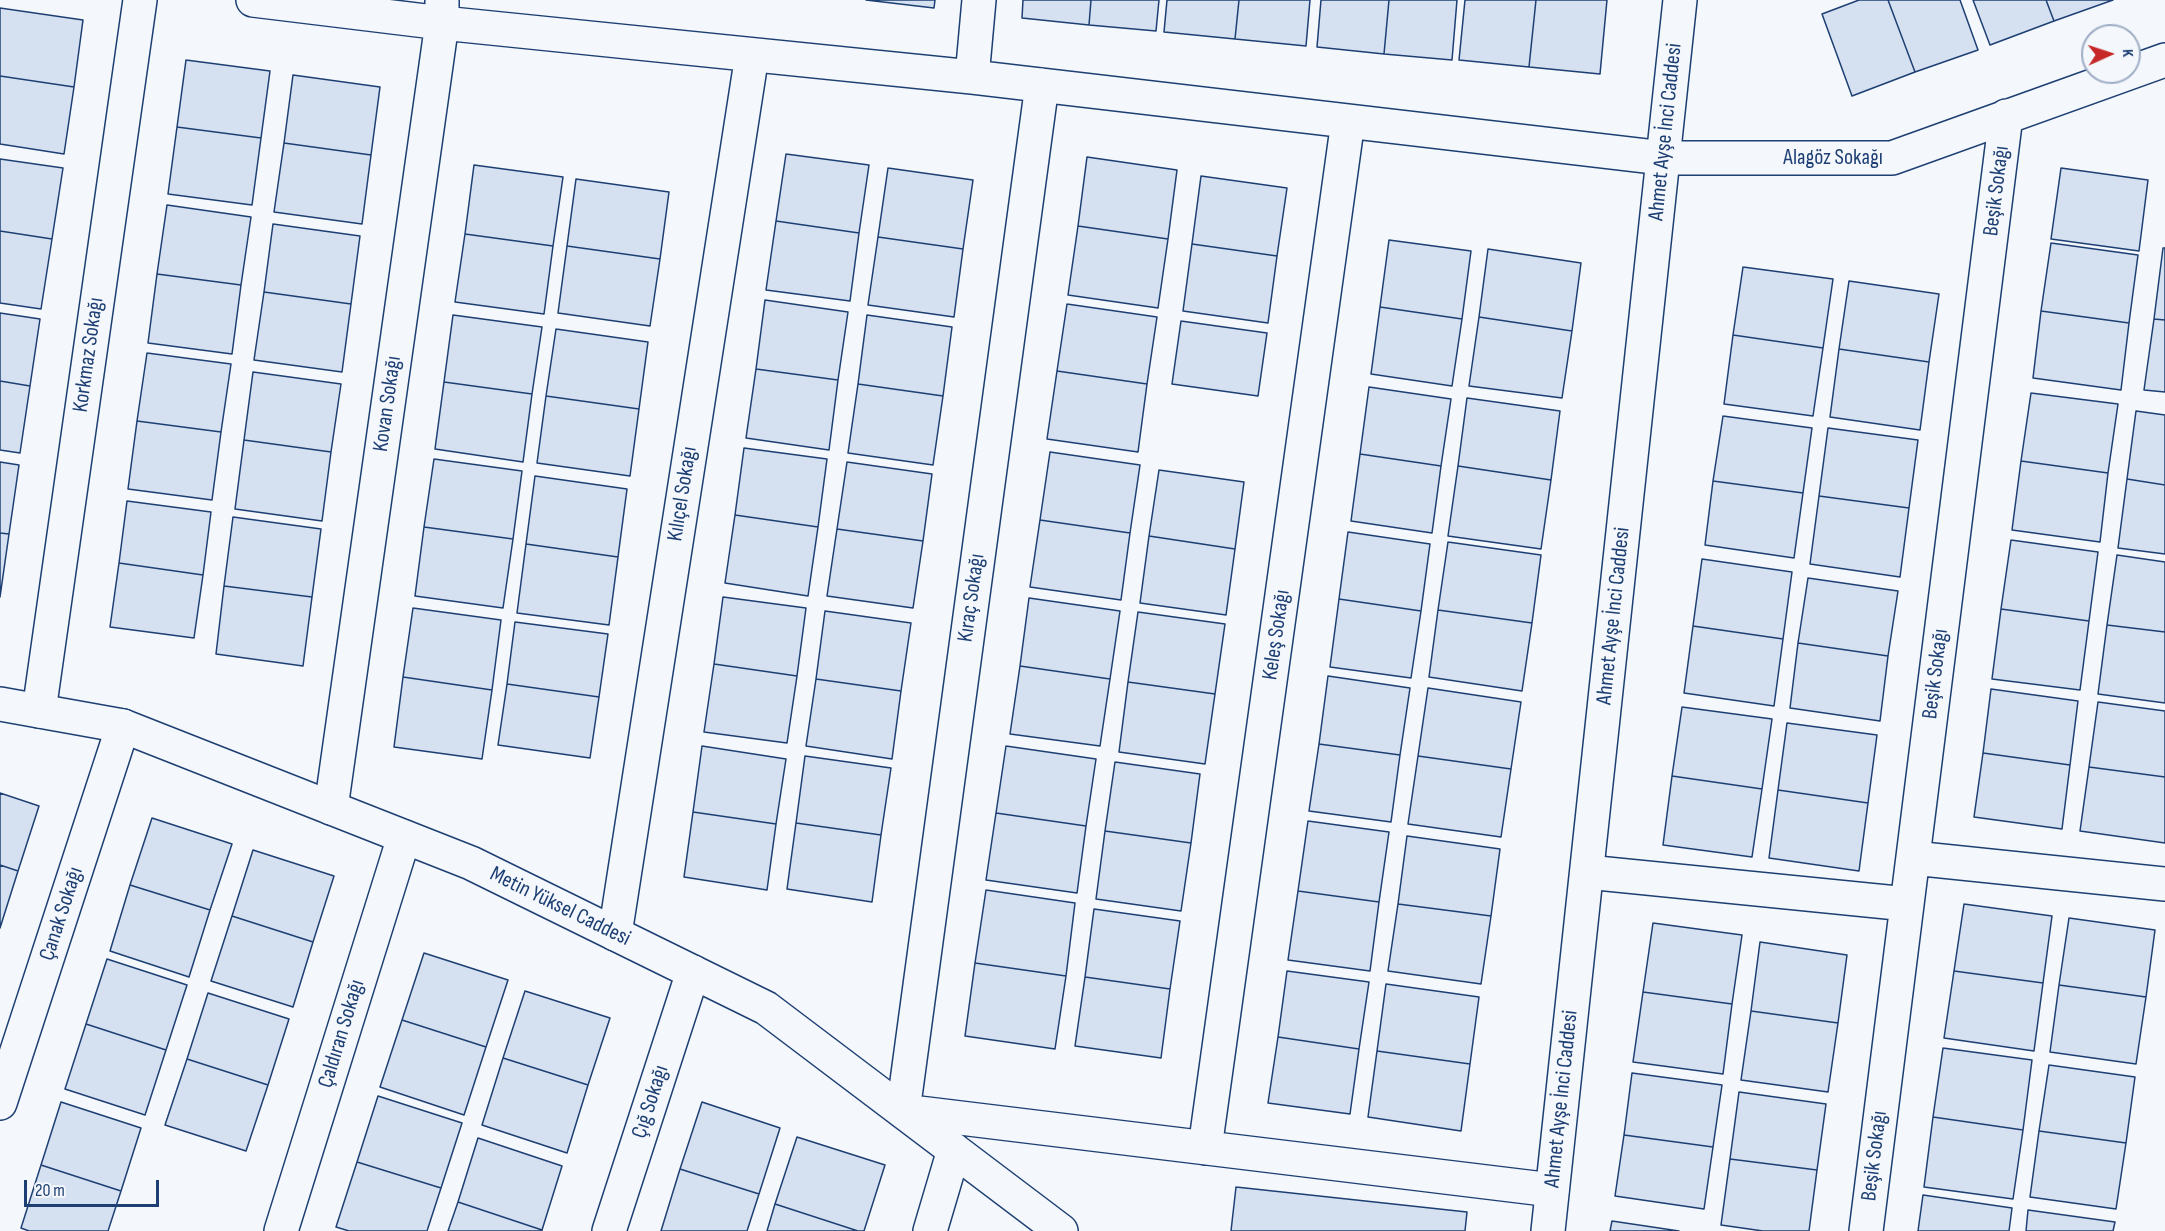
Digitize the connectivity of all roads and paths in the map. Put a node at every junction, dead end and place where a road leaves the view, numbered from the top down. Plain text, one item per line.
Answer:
1 (140, 0) edge
2 (253, 0) edge
3 (979, 0) edge
4 (1680, 0) edge
5 (442, 11) edge
6 (752, 55) junction
7 (2165, 60) edge
8 (972, 77) junction
9 (1042, 85) junction
10 (2006, 116) junction
11 (1348, 121) junction
12 (1663, 158) junction
13 (0, 704) edge
14 (39, 711) junction
15 (123, 726) junction
16 (331, 808) junction
17 (404, 837) junction
18 (1913, 858) junction
19 (1587, 872) junction
20 (2165, 884) edge
21 (1907, 904) junction
22 (615, 934) junction
23 (693, 972) junction
24 (0, 1102) edge
25 (903, 1111) junction
26 (1205, 1148) junction
27 (954, 1150) junction
28 (1552, 1190) junction
29 (281, 1231) edge
30 (609, 1231) edge
31 (930, 1231) edge
32 (1061, 1231) edge
33 (1548, 1231) edge
34 (1866, 1231) edge

1 - 14 street, Korkmaz Sokağı
2 - 5 street, Alagöz Sokağı
3 - 8 street
4 - 12 street, Ahmet Ayşe İnci Caddesi
5 - 6 street, Alagöz Sokağı
5 - 16 street, Kovan Sokağı
6 - 8 street, Alagöz Sokağı
6 - 22 street, Kılıçel Sokağı
7 - 10 street, Alagöz Sokağı
8 - 9 street, Alagöz Sokağı
9 - 11 street, Alagöz Sokağı
9 - 25 street, Kıraç Sokağı
10 - 12 street, Alagöz Sokağı
10 - 18 street, Beşik Sokağı
11 - 12 street, Alagöz Sokağı
11 - 26 street, Keleş Sokağı
12 - 19 street, Ahmet Ayşe İnci Caddesi
13 - 14 street, Metin Yüksel Caddesi
14 - 15 street, Metin Yüksel Caddesi
15 - 16 street, Metin Yüksel Caddesi
15 - 24 street, Çanak Sokağı
16 - 17 street, Metin Yüksel Caddesi
17 - 22 street, Metin Yüksel Caddesi
17 - 29 street, Çaldıran Sokağı
18 - 20 street
18 - 21 street, Beşik Sokağı
19 - 21 street
19 - 28 street, Ahmet Ayşe İnci Caddesi
21 - 34 street, Beşik Sokağı
22 - 23 street, Metin Yüksel Caddesi
23 - 25 street, Metin Yüksel Caddesi
23 - 30 street, Çığ Sokağı
25 - 26 street
25 - 27 street, Metin Yüksel Caddesi
26 - 28 street
27 - 31 street
27 - 32 street, Metin Yüksel Caddesi
28 - 33 street, Ahmet Ayşe İnci Caddesi

